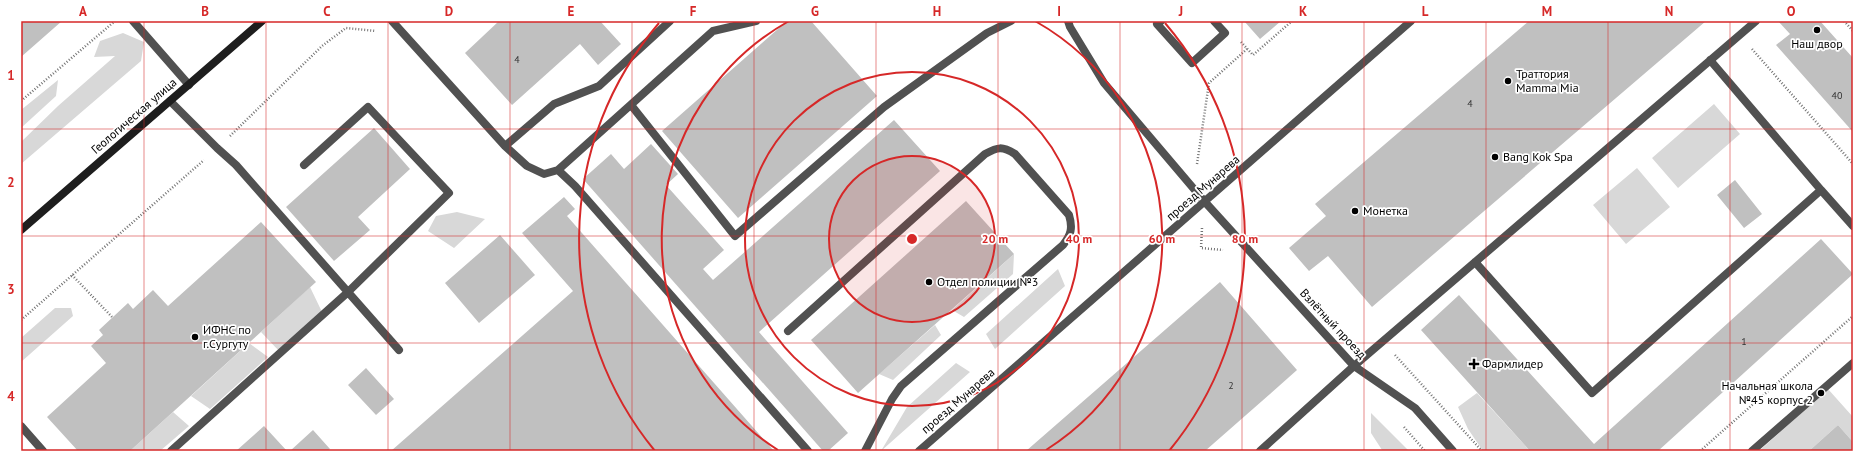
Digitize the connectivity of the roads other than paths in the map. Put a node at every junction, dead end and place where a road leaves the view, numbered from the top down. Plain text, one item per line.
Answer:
1 (133, 21) edge
2 (262, 21) edge
3 (392, 21) edge
4 (670, 21) edge
5 (756, 21) edge
6 (1011, 21) edge
7 (1068, 21) edge
8 (1161, 21) edge
9 (1214, 21) edge
10 (1411, 21) edge
11 (1756, 21) edge
12 (1710, 60) junction
13 (189, 85) junction
14 (170, 100) junction
15 (631, 106) junction
16 (505, 146) junction
17 (304, 164) dead end
18 (558, 170) junction
19 (1821, 190) junction
20 (1205, 202) junction
21 (1853, 226) edge
22 (21, 230) edge
23 (1476, 262) junction
24 (347, 293) junction
25 (788, 331) dead end
26 (399, 350) dead end
27 (1853, 363) edge
28 (1354, 366) junction
29 (21, 426) edge
30 (43, 451) edge
31 (171, 451) edge
32 (808, 451) edge
33 (865, 451) edge
34 (919, 451) edge
35 (1260, 451) edge
36 (1453, 451) edge
37 (1752, 451) edge

1 - 13 street
2 - 13 main road, Геологическая улица
3 - 16 street
4 - 16 street
5 - 15 street
6 - 15 street
7 - 20 street, Взлётный проезд
8 - 9 street
10 - 20 street, проезд Мунарева
11 - 12 street
12 - 19 street
12 - 23 street
13 - 14 main road, Геологическая улица
14 - 22 main road, Геологическая улица
14 - 24 street
15 - 18 street
16 - 18 street
17 - 24 street
18 - 32 street
19 - 21 street
19 - 23 street
20 - 28 street, Взлётный проезд
20 - 34 street, проезд Мунарева
23 - 28 street
24 - 26 street
24 - 31 street
25 - 33 street
27 - 37 street
28 - 35 street
28 - 36 street, Взлётный проезд
29 - 30 street

